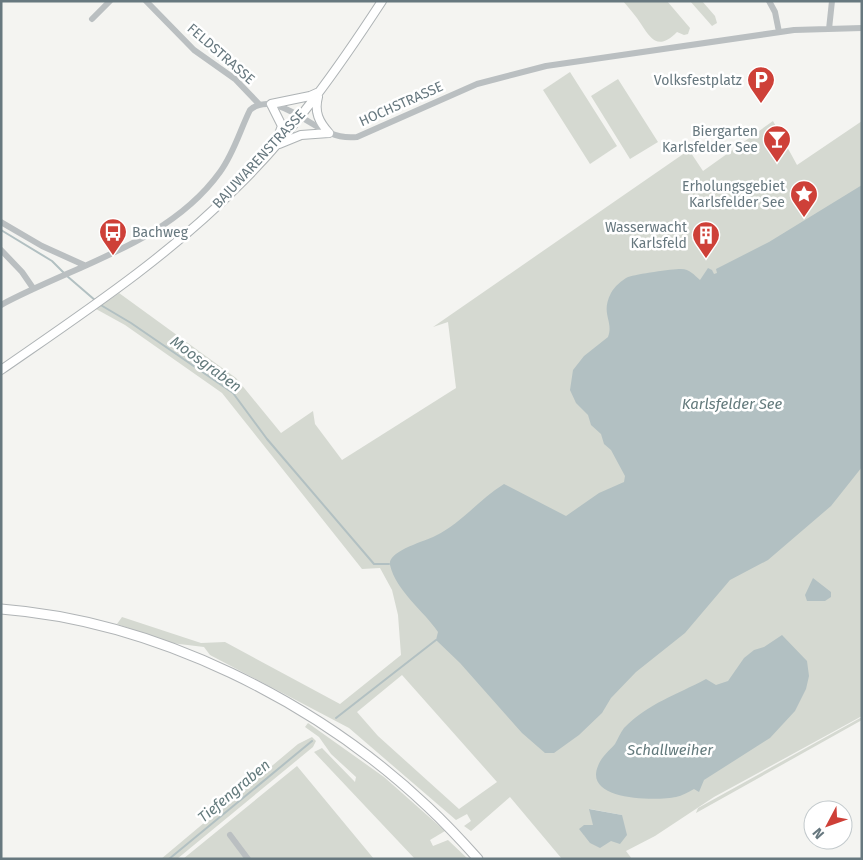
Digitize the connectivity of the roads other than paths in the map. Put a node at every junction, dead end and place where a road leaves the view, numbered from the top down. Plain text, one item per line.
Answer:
1 (110, 1) edge
2 (146, 1) edge
3 (382, 1) edge
4 (769, 1) edge
5 (832, 1) edge
6 (92, 19) dead end
7 (862, 28) edge
8 (829, 29) junction
9 (779, 32) junction
10 (319, 92) junction
11 (259, 104) junction
12 (271, 104) junction
13 (301, 117) junction
14 (329, 133) junction
15 (271, 150) junction
16 (1, 222) edge
17 (1, 250) edge
18 (84, 265) junction
19 (33, 288) junction
20 (1, 305) edge
21 (1, 370) edge
22 (1, 609) edge
23 (230, 835) dead end
24 (248, 859) edge
25 (478, 859) edge

1 - 6 street
2 - 11 street, FELDSTRASSE
3 - 10 main road, BAJUWARENSTRASSE
4 - 9 street
5 - 8 street
7 - 8 street, HOCHSTRASSE
8 - 9 street, HOCHSTRASSE
9 - 14 street, HOCHSTRASSE
10 - 12 main road
10 - 13 main road, BAJUWARENSTRASSE
10 - 14 main road
11 - 12 street, HOCHSTRASSE
11 - 18 street
12 - 13 street, HOCHSTRASSE
12 - 15 main road
13 - 14 street, HOCHSTRASSE
13 - 15 main road, BAJUWARENSTRASSE
14 - 15 main road
15 - 21 main road, BAJUWARENSTRASSE
16 - 18 street
17 - 19 street
18 - 19 street
19 - 20 street
22 - 25 highway
23 - 24 street

